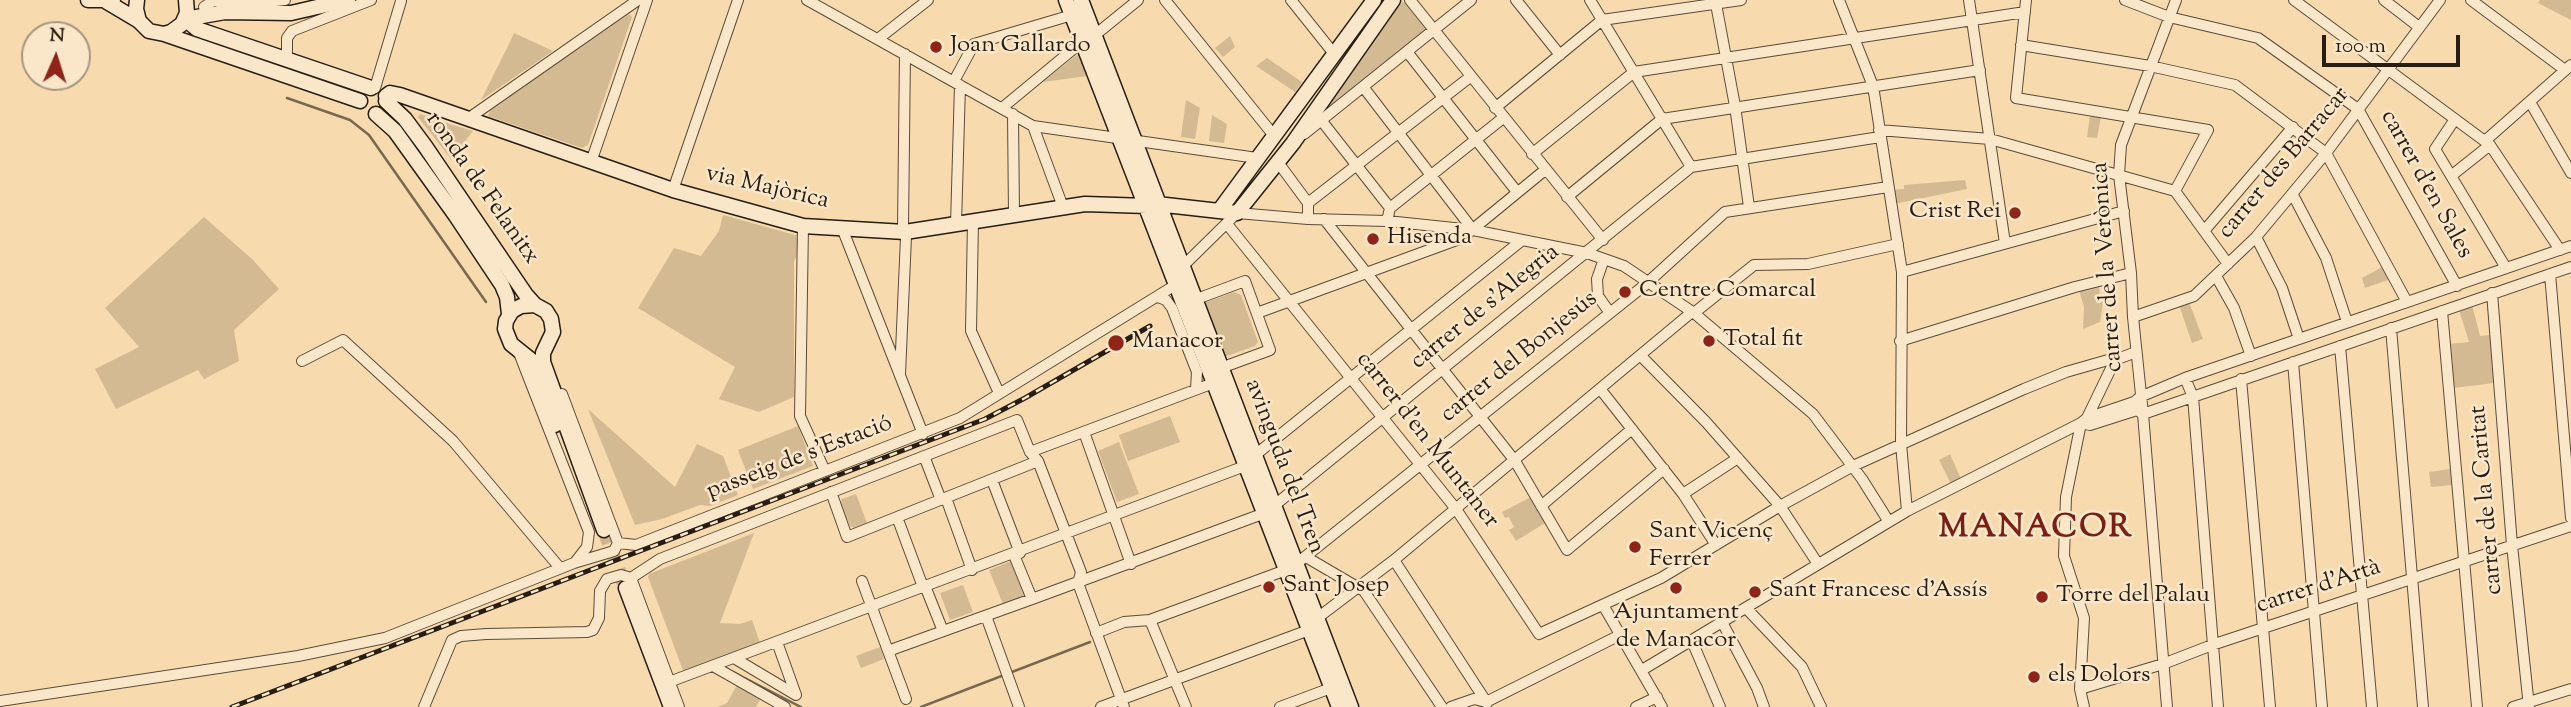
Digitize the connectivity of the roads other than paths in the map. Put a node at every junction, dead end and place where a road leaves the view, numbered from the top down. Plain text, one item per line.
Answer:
1 (88, 0) edge
2 (137, 0) edge
3 (187, 0) edge
4 (285, 0) edge
5 (348, 0) edge
6 (371, 0) edge
7 (390, 0) edge
8 (402, 0) edge
9 (638, 0) edge
10 (647, 0) edge
11 (738, 0) edge
12 (807, 0) edge
13 (829, 0) edge
14 (928, 0) edge
15 (1066, 0) edge
16 (1081, 0) edge
17 (1139, 0) edge
18 (1166, 0) edge
19 (1291, 0) edge
20 (1374, 0) edge
21 (1393, 0) edge
22 (1410, 0) edge
23 (1471, 0) edge
24 (1516, 0) edge
25 (1590, 0) edge
26 (1741, 0) edge
27 (1839, 0) edge
28 (1969, 0) edge
29 (2026, 0) edge
30 (2125, 0) edge
31 (2176, 0) edge
32 (2294, 0) edge
33 (2384, 0) edge
34 (2440, 0) edge
35 (2471, 0) edge
36 (111, 1) edge
37 (1713, 3) edge
38 (204, 7) junction
39 (820, 7) junction
40 (225, 12) junction
41 (2025, 12) junction
42 (1072, 15) junction
43 (2169, 17) junction
44 (186, 19) junction
45 (1602, 20) junction
46 (1972, 20) junction
47 (139, 21) junction
48 (2419, 27) junction
49 (1435, 31) junction
50 (164, 34) junction
51 (1089, 38) junction
52 (1852, 38) junction
53 (878, 39) junction
54 (2021, 45) junction
55 (1408, 53) junction
56 (905, 54) junction
57 (1335, 55) junction
58 (1560, 55) junction
59 (1727, 58) junction
60 (287, 60) junction
61 (2150, 66) junction
62 (2568, 68) edge
63 (1980, 70) junction
64 (2388, 70) junction
65 (1634, 72) junction
66 (1470, 77) junction
67 (957, 83) junction
68 (1873, 86) junction
69 (1364, 88) junction
70 (380, 93) junction
71 (410, 98) junction
72 (1443, 98) junction
73 (360, 101) junction
74 (2530, 102) junction
75 (1735, 106) junction
76 (1002, 108) junction
77 (1495, 108) junction
78 (2358, 109) junction
79 (400, 113) junction
80 (376, 114) junction
81 (1013, 114) junction
82 (2130, 117) junction
83 (469, 118) junction
84 (1503, 118) junction
85 (1661, 119) junction
86 (2455, 119) junction
87 (1321, 120) junction
88 (1033, 125) junction
89 (2294, 127) junction
90 (1399, 132) junction
91 (1880, 134) junction
92 (1275, 137) junction
93 (1127, 139) junction
94 (1990, 139) junction
95 (1476, 140) junction
96 (1293, 143) junction
97 (2488, 143) junction
98 (1532, 153) junction
99 (2326, 153) junction
100 (1258, 158) junction
101 (1742, 158) junction
102 (1277, 161) junction
103 (591, 162) junction
104 (1356, 165) junction
105 (1691, 167) junction
106 (1545, 170) junction
107 (2571, 173) edge
108 (1432, 174) junction
109 (2119, 175) junction
110 (2451, 176) junction
111 (1888, 187) junction
112 (673, 190) junction
113 (2175, 191) junction
114 (1517, 192) junction
115 (2292, 195) junction
116 (1567, 197) junction
117 (1308, 203) junction
118 (1152, 205) junction
119 (1063, 207) junction
120 (1390, 208) junction
121 (1749, 208) junction
122 (1219, 211) junction
123 (2124, 211) junction
124 (1237, 213) junction
125 (1014, 215) junction
126 (1308, 219) junction
127 (1324, 219) junction
128 (973, 221) junction
129 (1387, 221) junction
130 (956, 224) junction
131 (1227, 224) junction
132 (803, 226) junction
133 (842, 228) junction
134 (1473, 230) junction
135 (2204, 231) junction
136 (905, 232) junction
137 (2256, 237) junction
138 (1603, 240) junction
139 (1521, 241) junction
140 (2005, 243) junction
141 (1898, 244) junction
142 (2566, 248) edge
143 (1587, 253) junction
144 (1604, 259) junction
145 (2228, 264) junction
146 (2571, 267) edge
147 (2506, 268) junction
148 (1366, 272) junction
149 (1902, 272) junction
150 (2131, 273) junction
151 (2550, 274) junction
152 (1177, 275) junction
153 (2216, 276) junction
154 (1647, 281) junction
155 (2457, 286) junction
156 (2492, 293) junction
157 (1157, 297) junction
158 (1194, 300) junction
159 (1291, 301) junction
160 (2407, 302) junction
161 (535, 305) junction
162 (2442, 310) junction
163 (1257, 313) junction
164 (1610, 313) junction
165 (1693, 313) junction
166 (509, 314) junction
167 (2133, 317) junction
168 (2342, 324) junction
169 (2391, 328) junction
170 (1411, 330) junction
171 (2299, 339) junction
172 (1900, 341) junction
173 (548, 342) junction
174 (2342, 345) junction
175 (520, 350) junction
176 (2136, 352) junction
177 (1641, 356) junction
178 (2251, 356) junction
179 (2115, 360) junction
180 (302, 361) dead end
181 (2293, 362) junction
182 (1443, 370) junction
183 (900, 374) junction
184 (1218, 376) junction
185 (1351, 377) junction
186 (2185, 378) junction
187 (2241, 379) junction
188 (1196, 389) junction
189 (1601, 390) junction
190 (999, 393) junction
191 (2140, 397) junction
192 (2193, 397) junction
193 (2143, 414) junction
194 (1480, 417) junction
195 (1383, 418) junction
196 (2084, 420) junction
197 (1632, 429) junction
198 (1084, 432) junction
199 (923, 434) junction
200 (1901, 444) junction
201 (1030, 452) junction
202 (924, 456) junction
203 (1738, 458) junction
204 (1038, 461) junction
205 (1249, 461) junction
206 (1515, 461) junction
207 (1420, 465) junction
208 (1853, 466) junction
209 (1664, 469) junction
210 (825, 471) junction
211 (992, 480) junction
212 (831, 492) junction
213 (1683, 494) junction
214 (944, 499) junction
215 (1541, 506) junction
216 (1780, 506) junction
217 (1269, 509) junction
218 (1456, 509) junction
219 (1907, 511) junction
220 (1114, 516) junction
221 (897, 517) junction
222 (2571, 518) edge
223 (1889, 522) junction
224 (2571, 526) edge
225 (1066, 535) junction
226 (618, 543) junction
227 (1716, 545) junction
228 (2512, 545) junction
229 (1017, 554) junction
230 (1394, 560) junction
231 (2465, 561) junction
232 (574, 563) junction
233 (1132, 564) junction
234 (1296, 564) junction
235 (1818, 564) junction
236 (560, 568) junction
237 (972, 570) junction
238 (2413, 579) junction
239 (862, 581) dead end
240 (1079, 583) junction
241 (625, 586) junction
242 (924, 587) junction
243 (1359, 587) junction
244 (2361, 596) junction
245 (1032, 599) junction
246 (1603, 605) junction
247 (872, 606) junction
248 (1746, 608) junction
249 (2312, 612) junction
250 (986, 616) junction
251 (1150, 620) junction
252 (1722, 622) junction
253 (1313, 625) junction
254 (2262, 628) junction
255 (943, 631) junction
256 (1096, 633) junction
257 (1620, 635) junction
258 (1692, 640) junction
259 (777, 642) junction
260 (2212, 645) junction
261 (888, 650) junction
262 (734, 658) junction
263 (2163, 664) junction
264 (713, 666) junction
265 (1642, 670) junction
266 (1176, 679) junction
267 (670, 682) junction
268 (1331, 688) junction
269 (2080, 689) junction
270 (2571, 689) edge
271 (1657, 697) junction
272 (906, 699) dead end
273 (0, 701) edge
274 (1122, 703) edge
275 (1487, 705) edge
276 (2528, 705) edge
277 (424, 707) edge
278 (662, 707) edge
279 (671, 707) edge
280 (679, 707) edge
281 (785, 707) edge
282 (1019, 707) edge
283 (1101, 707) edge
284 (1186, 707) edge
285 (1280, 707) edge
286 (1339, 707) edge
287 (1350, 707) edge
288 (1443, 707) edge
289 (1451, 707) edge
290 (1636, 707) edge
291 (1662, 707) edge
292 (1720, 707) edge
293 (1764, 707) edge
294 (1821, 707) edge
295 (2084, 707) edge
296 (2167, 707) edge
297 (2218, 707) edge
298 (2270, 707) edge
299 (2322, 707) edge
300 (2372, 707) edge
301 (2423, 707) edge
302 (2477, 707) edge
303 (2512, 707) edge

1 - 36 main road
2 - 47 main road
3 - 38 main road
3 - 44 main road
4 - 38 street
5 - 40 main road
6 - 60 street
7 - 8 street
8 - 70 street
9 - 83 street
10 - 103 street
11 - 112 street
12 - 39 street
13 - 39 street
14 - 53 street
15 - 42 main road
16 - 51 main road
17 - 51 street
18 - 92 street
19 - 57 street
20 - 57 main road
21 - 96 main road
22 - 49 street
23 - 49 street
24 - 58 street
25 - 45 street
26 - 37 street
27 - 52 street
28 - 46 street
29 - 41 street
30 - 43 street, carrer d'en Sales
31 - 43 street, carrer de la Verònica
32 - 64 street
33 - 48 street
34 - 48 street, carrer des Barracar
35 - 62 street
36 - 47 main road
37 - 45 street
37 - 59 street
38 - 40 main road
39 - 53 street
40 - 44 main road
41 - 46 street
41 - 54 street
42 - 51 main road
42 - 67 street
43 - 61 street, carrer de la Verònica
43 - 78 street, carrer d'en Sales
44 - 50 main road
44 - 60 main road, via Majòrica
45 - 58 street
45 - 65 street
46 - 52 street
46 - 63 street
47 - 50 main road
48 - 64 street, carrer des Barracar
49 - 55 street
49 - 66 street
50 - 73 main road
51 - 76 street
51 - 93 main road
52 - 59 street
52 - 68 street
53 - 56 street
54 - 61 street
54 - 82 street
55 - 69 street
55 - 72 street
56 - 67 street
56 - 136 street
57 - 92 main road
58 - 77 street
59 - 65 street
59 - 75 street
60 - 70 main road, via Majòrica
61 - 82 street, carrer de la Verònica
61 - 89 street
62 - 74 street
63 - 68 street
63 - 94 street
64 - 78 street, carrer des Barracar
64 - 86 street
65 - 85 street
65 - 98 street
66 - 72 street
66 - 77 street
67 - 76 street
67 - 130 street
68 - 75 street
68 - 91 street
69 - 87 street
69 - 90 street
70 - 71 main road, via Majòrica
70 - 73 main road
70 - 79 main road, ronda de Felanitx
70 - 80 main road
71 - 79 main road
71 - 83 main road, via Majòrica
72 - 90 street
72 - 95 street
73 - 80 main road, ronda de Felanitx
74 - 97 street
74 - 107 street
75 - 85 street
75 - 101 street
76 - 81 street
77 - 84 street
78 - 99 street, carrer des Barracar
78 - 155 street, carrer d'en Sales
79 - 161 main road, ronda de Felanitx
80 - 166 main road, ronda de Felanitx
81 - 88 street
81 - 125 street
82 - 109 street, carrer de la Verònica
82 - 113 street
83 - 103 main road, via Majòrica
84 - 95 street
84 - 98 street
85 - 105 street
85 - 116 street
86 - 97 street
86 - 110 street
87 - 96 street
87 - 104 street
88 - 93 street
88 - 119 street
89 - 99 street
89 - 135 street
90 - 104 street
90 - 108 street
91 - 94 street
91 - 101 street
91 - 111 street
92 - 100 main road
93 - 100 street
93 - 118 main road
94 - 109 street
94 - 140 street
95 - 108 street
95 - 114 street
96 - 102 main road
97 - 110 street
97 - 142 street
98 - 106 street
99 - 115 street, carrer des Barracar
99 - 160 street
100 - 122 main road
101 - 105 street
101 - 121 street
102 - 117 street
102 - 124 main road
103 - 112 main road, via Majòrica
104 - 117 street
104 - 120 street
105 - 138 street, carrer de s'Alegria
106 - 114 street
106 - 116 street
108 - 120 street
108 - 134 street
109 - 113 street
109 - 123 street, carrer de la Verònica
110 - 147 street
111 - 121 street, carrer del Bonjesús
111 - 141 street
112 - 132 main road, via Majòrica
113 - 135 street
114 - 134 street
115 - 137 street, carrer des Barracar
115 - 168 street
116 - 138 street
117 - 126 street
118 - 119 main road, via Majòrica
118 - 122 main road, via Majòrica
118 - 152 main road
119 - 125 main road, via Majòrica
120 - 129 street
121 - 154 street, carrer del Bonjesús
122 - 124 main road, via Majòrica
123 - 140 street
123 - 150 street, carrer de la Verònica
124 - 126 street
124 - 131 street, passeig de s'Estació
125 - 128 main road, via Majòrica
126 - 127 street
127 - 129 street
127 - 148 street
128 - 130 main road, via Majòrica
128 - 190 street
129 - 134 street
130 - 136 main road, via Majòrica
131 - 152 street, passeig de s'Estació
131 - 159 street, carrer d'en Muntaner
132 - 133 main road, via Majòrica
132 - 210 street
133 - 136 main road, via Majòrica
133 - 183 street
134 - 139 street
134 - 148 street
135 - 145 street
136 - 183 street
137 - 145 street, carrer des Barracar
137 - 171 street
138 - 143 street, carrer de s'Alegria
139 - 143 street
139 - 170 street
140 - 149 street
141 - 149 street
141 - 165 street
142 - 147 street
143 - 144 street
143 - 182 street, carrer de s'Alegria
144 - 154 street
144 - 164 street
145 - 153 street, carrer des Barracar
146 - 151 street
147 - 155 street
148 - 159 street
148 - 170 street
149 - 172 street
150 - 167 street, carrer de la Verònica
150 - 172 street
151 - 156 street
151 - 222 street
152 - 157 street, passeig de s'Estació
152 - 158 main road, avinguda del Tren
152 - 184 main road
153 - 167 street, carrer des Barracar
153 - 178 street
154 - 164 street, carrer del Bonjesús
154 - 165 street
155 - 160 street
156 - 162 street
156 - 228 street, carrer de la Caritat
157 - 188 street
157 - 190 street, passeig de s'Estació
158 - 163 street
158 - 184 main road, avinguda del Tren
159 - 163 street
159 - 185 street, carrer d'en Muntaner
160 - 168 street
161 - 166 main road, ronda de Felanitx
161 - 173 main road, ronda de Felanitx
162 - 169 street
162 - 231 street
163 - 184 street
164 - 194 street, carrer del Bonjesús
165 - 177 street
165 - 208 street
166 - 175 main road, ronda de Felanitx
167 - 176 street, carrer de la Verònica
168 - 171 street
168 - 174 street
169 - 174 street
169 - 238 street
170 - 182 street
170 - 185 street
171 - 178 street
172 - 200 street
173 - 175 main road
173 - 175 main road, ronda de Felanitx
173 - 226 street
174 - 181 street
174 - 244 street
175 - 232 street
176 - 179 street
176 - 191 street, carrer de la Verònica
177 - 189 street
177 - 203 street
178 - 186 street
179 - 196 street
179 - 200 street
180 - 236 street
181 - 187 street
181 - 249 street
182 - 194 street
182 - 195 street, carrer de s'Alegria
183 - 199 street
184 - 188 street
184 - 205 main road, avinguda del Tren
185 - 195 street, carrer d'en Muntaner
185 - 205 street
186 - 191 street
186 - 192 street
187 - 192 street
187 - 254 street
188 - 198 street
189 - 197 street
189 - 206 street
190 - 199 street, passeig de s'Estació
191 - 193 street, carrer de la Verònica
191 - 196 street
192 - 193 street
192 - 260 street
193 - 196 street
193 - 263 street, carrer de la Verònica
194 - 206 street
194 - 207 street, carrer del Bonjesús
195 - 207 street, carrer d'en Muntaner
195 - 217 street, carrer de s'Alegria
196 - 219 street
196 - 269 street
197 - 209 street
197 - 215 street
198 - 201 street
198 - 220 street
199 - 210 street, passeig de s'Estació
200 - 208 street
200 - 219 street
201 - 202 street, passeig de s'Estació
201 - 204 street
202 - 212 street, passeig de s'Estació
202 - 214 street
203 - 213 street
203 - 216 street
204 - 211 street
204 - 225 street
205 - 217 main road, avinguda del Tren
205 - 220 street
206 - 215 street
206 - 218 street
207 - 218 street, carrer d'en Muntaner
207 - 234 street, carrer del Bonjesús
208 - 216 street
208 - 223 street
209 - 213 street
209 - 215 street
210 - 226 street, passeig de s'Estació
211 - 214 street
211 - 229 street
212 - 221 street
212 - 241 street, passeig de s'Estació
213 - 227 street
214 - 221 street
214 - 237 street
216 - 227 street
216 - 235 street
217 - 233 street, carrer de s'Alegria
217 - 234 main road, avinguda del Tren
218 - 230 street
218 - 246 street, carrer d'en Muntaner
219 - 223 street
220 - 225 street
220 - 233 street
221 - 242 street
223 - 235 street
224 - 228 street, carrer d'Artà
225 - 229 street
225 - 240 street
226 - 232 street
227 - 246 street
228 - 231 street, carrer d'Artà
228 - 276 street, carrer de la Caritat
229 - 237 street
229 - 245 street
230 - 243 street
230 - 275 street
231 - 238 street, carrer d'Artà
231 - 302 street
232 - 236 street
233 - 240 street, carrer de s'Alegria
234 - 243 street
234 - 251 street, carrer del Bonjesús
234 - 253 main road, avinguda del Tren
235 - 248 street
236 - 273 street
237 - 242 street
238 - 244 street, carrer d'Artà
238 - 301 street
239 - 247 street
240 - 245 street, carrer de s'Alegria
240 - 256 street
241 - 267 street
241 - 277 street, passeig de s'Estació
241 - 278 main road
241 - 279 main road
242 - 247 street
242 - 255 street
243 - 253 street
243 - 288 street
244 - 249 street, carrer d'Artà
244 - 300 street
245 - 250 street, carrer de s'Alegria
246 - 257 street
247 - 259 street
247 - 261 street
248 - 252 street
248 - 294 street
249 - 254 street, carrer d'Artà
249 - 299 street
250 - 255 street, carrer de s'Alegria
250 - 282 street
251 - 256 street, carrer del Bonjesús
251 - 266 street
252 - 258 street
252 - 293 street
253 - 266 street
253 - 268 main road, avinguda del Tren
253 - 287 main road, avinguda del Tren
254 - 260 street, carrer d'Artà
254 - 298 street
255 - 261 street, carrer de s'Alegria
256 - 274 street
257 - 265 street
257 - 275 street
258 - 265 street
258 - 292 street
259 - 262 street
259 - 262 street
260 - 263 street, carrer d'Artà
260 - 297 street
261 - 272 street
262 - 264 street
263 - 269 street, carrer d'Artà
263 - 296 street, carrer de la Verònica
264 - 267 street
264 - 281 street
265 - 271 street
266 - 274 street
266 - 284 street
267 - 280 street
268 - 285 street
268 - 286 main road, avinguda del Tren
269 - 295 street
270 - 276 street
271 - 290 street
271 - 291 street
274 - 283 street
275 - 289 street
276 - 303 street

